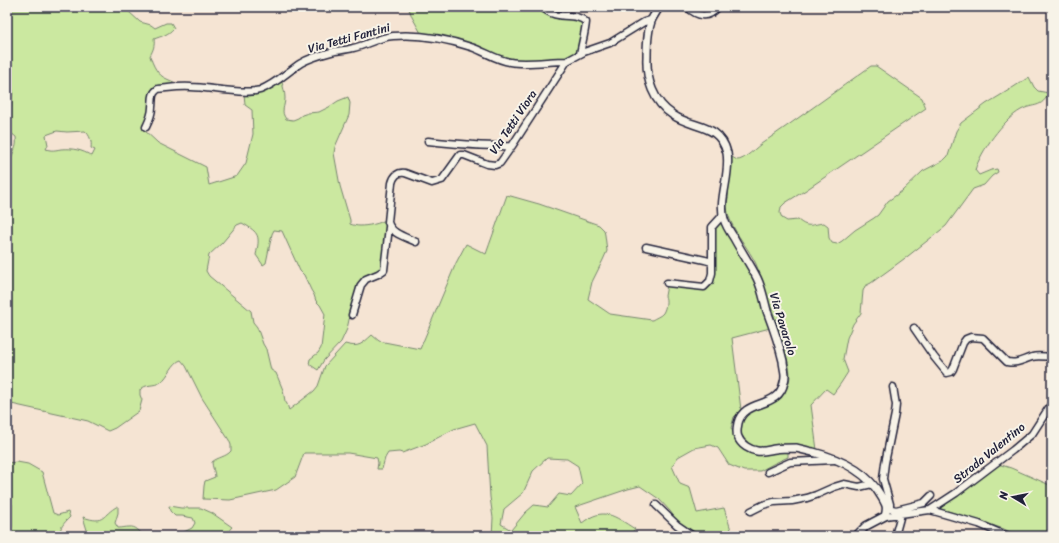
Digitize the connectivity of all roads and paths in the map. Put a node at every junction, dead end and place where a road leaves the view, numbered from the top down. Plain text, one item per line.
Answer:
1 (542, 7) edge
2 (659, 7) edge
3 (687, 7) edge
4 (718, 7) edge
5 (651, 20) junction
6 (580, 54) junction
7 (567, 60) junction
8 (146, 126) dead end
9 (428, 141) dead end
10 (512, 146) junction
11 (724, 215) junction
12 (389, 228) junction
13 (416, 242) dead end
14 (646, 247) dead end
15 (712, 262) junction
16 (667, 283) dead end
17 (352, 315) dead end
18 (914, 328) dead end
19 (1052, 357) edge
20 (893, 387) dead end
21 (1052, 403) edge
22 (837, 460) junction
23 (768, 472) dead end
24 (872, 484) junction
25 (931, 496) dead end
26 (656, 505) dead end
27 (930, 510) junction
28 (751, 511) dead end
29 (887, 511) junction
30 (901, 514) junction
31 (693, 536) edge
32 (856, 536) edge
33 (895, 536) edge
34 (1007, 536) edge

1 - 6 street
2 - 5 street
3 - 4 street
5 - 6 street
5 - 11 street, Via Pavarolo
6 - 7 street
7 - 8 street, Via Tetti Fantini
7 - 10 street, Via Tetti Viora
9 - 10 street
10 - 12 street, Via Tetti Viora
11 - 15 street
11 - 22 street, Via Pavarolo
12 - 13 street
12 - 17 street
14 - 15 street
15 - 16 street
18 - 19 street
20 - 29 street
21 - 27 street, Strada Valentino
22 - 23 street
22 - 24 street, Via Pavarolo
24 - 28 street
24 - 29 street, Via Pavarolo
25 - 29 street
26 - 31 street
27 - 30 street
27 - 34 street
29 - 30 street
29 - 32 street
30 - 33 street

